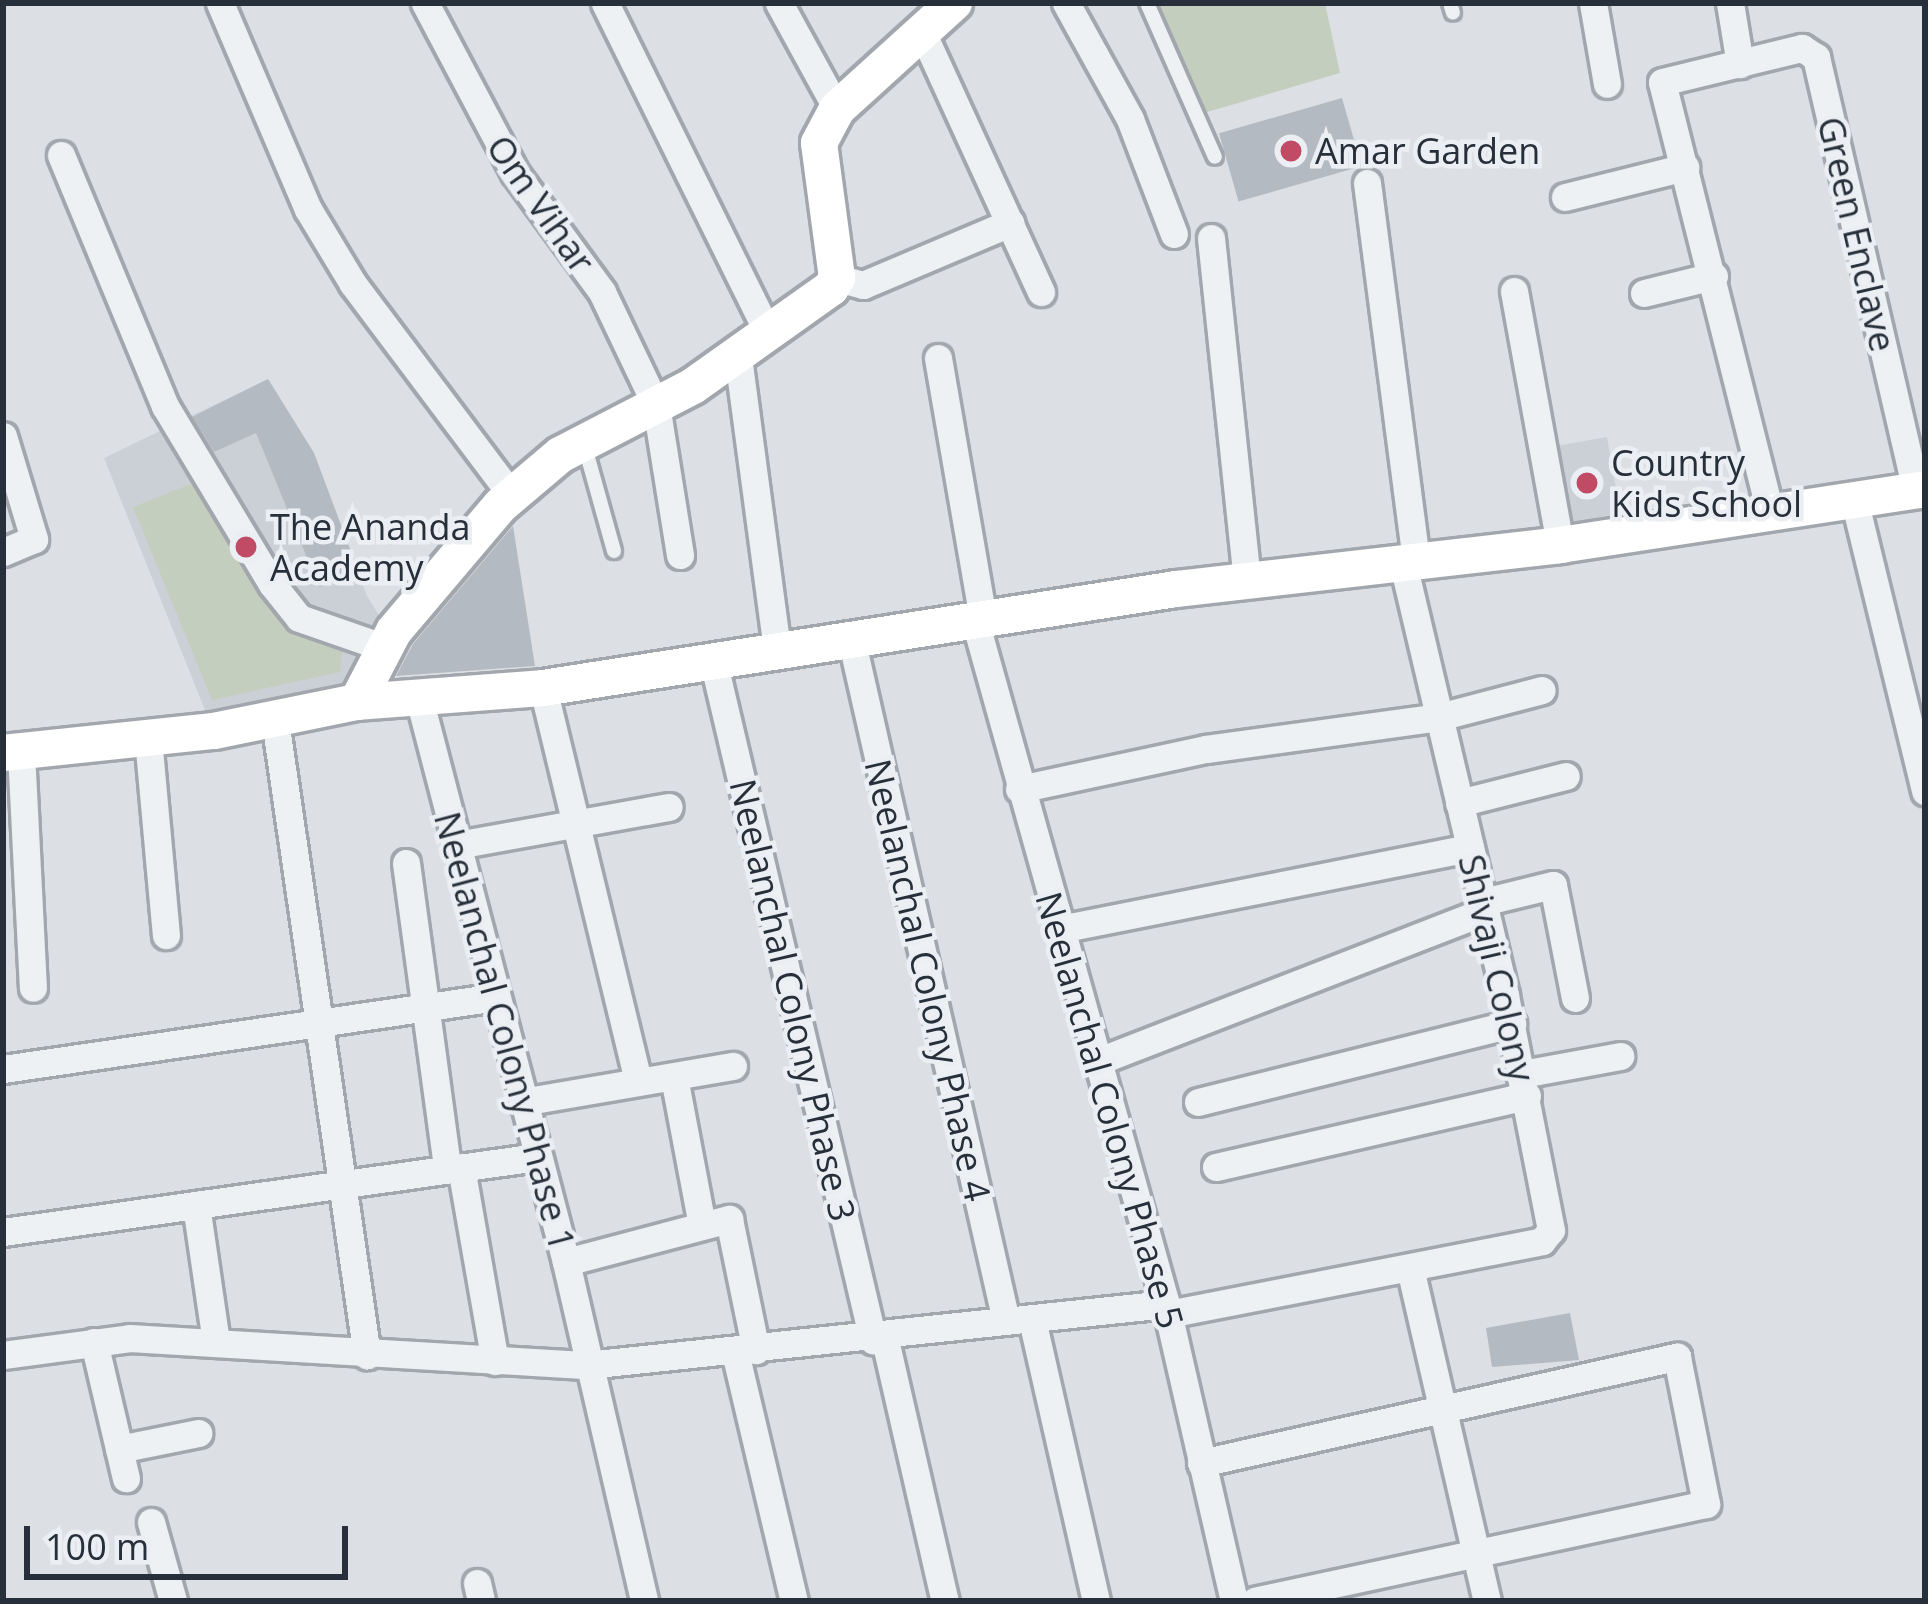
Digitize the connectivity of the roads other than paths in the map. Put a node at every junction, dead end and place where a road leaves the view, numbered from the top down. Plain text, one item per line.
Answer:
1 (220, 3) edge
2 (425, 3) edge
3 (605, 3) edge
4 (779, 3) edge
5 (1066, 3) edge
6 (1147, 3) edge
7 (1592, 3) edge
8 (1730, 3) edge
9 (940, 13) edge
10 (1740, 64) junction
11 (1607, 84) dead end
12 (837, 109) junction
13 (61, 155) dead end
14 (1215, 157) dead end
15 (1685, 167) junction
16 (1367, 183) dead end
17 (1565, 197) dead end
18 (1010, 223) junction
19 (1174, 234) dead end
20 (1211, 238) dead end
21 (1714, 275) junction
22 (837, 278) junction
23 (1514, 291) dead end
24 (1041, 292) dead end
25 (1644, 293) dead end
26 (770, 334) junction
27 (738, 357) junction
28 (938, 358) dead end
29 (656, 405) junction
30 (3, 436) edge
31 (584, 442) junction
32 (1920, 489) edge
33 (512, 496) junction
34 (1854, 499) junction
35 (1771, 512) junction
36 (1560, 545) junction
37 (614, 551) dead end
38 (3, 552) edge
39 (680, 556) dead end
40 (1410, 562) junction
41 (1247, 581) junction
42 (979, 620) junction
43 (851, 638) junction
44 (385, 649) junction
45 (776, 650) junction
46 (713, 660) junction
47 (543, 688) junction
48 (1542, 690) dead end
49 (418, 698) junction
50 (357, 702) junction
51 (1439, 717) junction
52 (275, 720) junction
53 (148, 738) junction
54 (12, 752) edge
55 (1565, 776) dead end
56 (1019, 789) junction
57 (1925, 791) edge
58 (1459, 803) junction
59 (669, 807) dead end
60 (577, 823) junction
61 (457, 845) junction
62 (1470, 848) junction
63 (406, 863) dead end
64 (1484, 906) junction
65 (1060, 929) junction
66 (166, 935) dead end
67 (33, 988) dead end
68 (495, 997) junction
69 (1575, 998) dead end
70 (426, 1006) junction
71 (318, 1022) junction
72 (1512, 1024) junction
73 (1620, 1056) dead end
74 (1096, 1062) junction
75 (733, 1066) dead end
76 (3, 1069) edge
77 (674, 1076) junction
78 (638, 1081) junction
79 (1524, 1085) junction
80 (522, 1102) junction
81 (1198, 1102) dead end
82 (537, 1156) junction
83 (454, 1167) junction
84 (1216, 1167) dead end
85 (342, 1183) junction
86 (196, 1205) junction
87 (702, 1226) junction
88 (3, 1232) edge
89 (566, 1262) junction
90 (1410, 1268) junction
91 (1167, 1309) junction
92 (1020, 1322) junction
93 (879, 1340) junction
94 (94, 1342) junction
95 (215, 1342) junction
96 (746, 1351) junction
97 (3, 1354) edge
98 (367, 1355) junction
99 (495, 1361) junction
100 (587, 1366) junction
101 (1444, 1412) junction
102 (197, 1433) dead end
103 (119, 1449) junction
104 (1201, 1463) junction
105 (126, 1478) dead end
106 (151, 1522) dead end
107 (1476, 1552) junction
108 (172, 1601) edge
109 (644, 1601) edge
110 (794, 1601) edge
111 (945, 1601) edge
112 (1096, 1601) edge
113 (1234, 1601) edge
114 (1255, 1601) edge
115 (1486, 1601) edge

1 - 33 street
2 - 29 street, Om Vihar
3 - 26 street
4 - 12 street
5 - 19 street
6 - 14 lane
7 - 11 street
8 - 10 street
9 - 12 street
9 - 18 street
10 - 15 street, Green Enclave
10 - 32 street, Green Enclave
12 - 22 street
13 - 44 street
15 - 17 street
15 - 21 street
16 - 40 street, Shivaji Colony
18 - 22 street
18 - 24 street
20 - 41 street
21 - 25 street
21 - 35 street
22 - 26 street
23 - 36 street
26 - 27 street
27 - 29 street
27 - 45 street
28 - 42 street, Neelanchal Colony Phase 5
29 - 31 street
29 - 39 street, Om Vihar
30 - 38 street
31 - 33 street
31 - 37 lane
32 - 34 street
33 - 44 street
34 - 35 street
34 - 57 street
35 - 36 street
36 - 40 street
40 - 41 street
40 - 51 street, Shivaji Colony
41 - 42 street
42 - 43 street
42 - 56 street, Neelanchal Colony Phase 5
43 - 45 street
43 - 92 street, Neelanchal Colony Phase 4
44 - 50 street
45 - 46 street
46 - 47 street
46 - 93 street, Neelanchal Colony Phase 3
47 - 49 street
47 - 60 street
48 - 51 street
49 - 50 street
49 - 61 street, Neelanchal Colony Phase 1
50 - 52 street
51 - 56 street
51 - 58 street, Shivaji Colony
52 - 53 street
52 - 71 street
53 - 54 street
53 - 66 street
54 - 67 street
55 - 58 street
56 - 65 street, Neelanchal Colony Phase 5
58 - 62 street, Shivaji Colony
59 - 60 street
60 - 61 street
60 - 78 street
61 - 68 street, Neelanchal Colony Phase 1
62 - 64 street, Shivaji Colony
62 - 65 street
63 - 70 street
64 - 69 street
64 - 72 street, Shivaji Colony
64 - 74 street
65 - 74 street, Neelanchal Colony Phase 5
68 - 70 street
68 - 80 street, Neelanchal Colony Phase 1
70 - 71 street
70 - 83 street
71 - 76 street
71 - 85 street
72 - 79 street, Shivaji Colony
72 - 81 street
73 - 79 street
74 - 91 street, Neelanchal Colony Phase 5
75 - 77 street
77 - 78 street
77 - 87 street
78 - 80 street
79 - 84 street
79 - 90 street, Shivaji Colony
80 - 82 street, Neelanchal Colony Phase 1
82 - 83 street
82 - 89 street, Neelanchal Colony Phase 1
83 - 85 street
83 - 99 street
85 - 86 street
85 - 98 street
86 - 88 street
86 - 95 street
87 - 89 street
87 - 96 street
89 - 100 street, Neelanchal Colony Phase 1
90 - 91 street
90 - 101 street
91 - 92 street
91 - 104 street, Neelanchal Colony Phase 5
92 - 93 street
92 - 112 street, Neelanchal Colony Phase 4
93 - 96 street
93 - 111 street, Neelanchal Colony Phase 3
94 - 95 street
94 - 97 street
94 - 103 street
95 - 98 street
96 - 100 street
96 - 110 street
98 - 99 street
99 - 100 street
100 - 109 street, Neelanchal Colony Phase 1
101 - 104 street
101 - 107 street
101 - 107 street
102 - 103 street
103 - 105 street
104 - 113 street, Neelanchal Colony Phase 5
106 - 108 street
107 - 114 street
107 - 115 street

